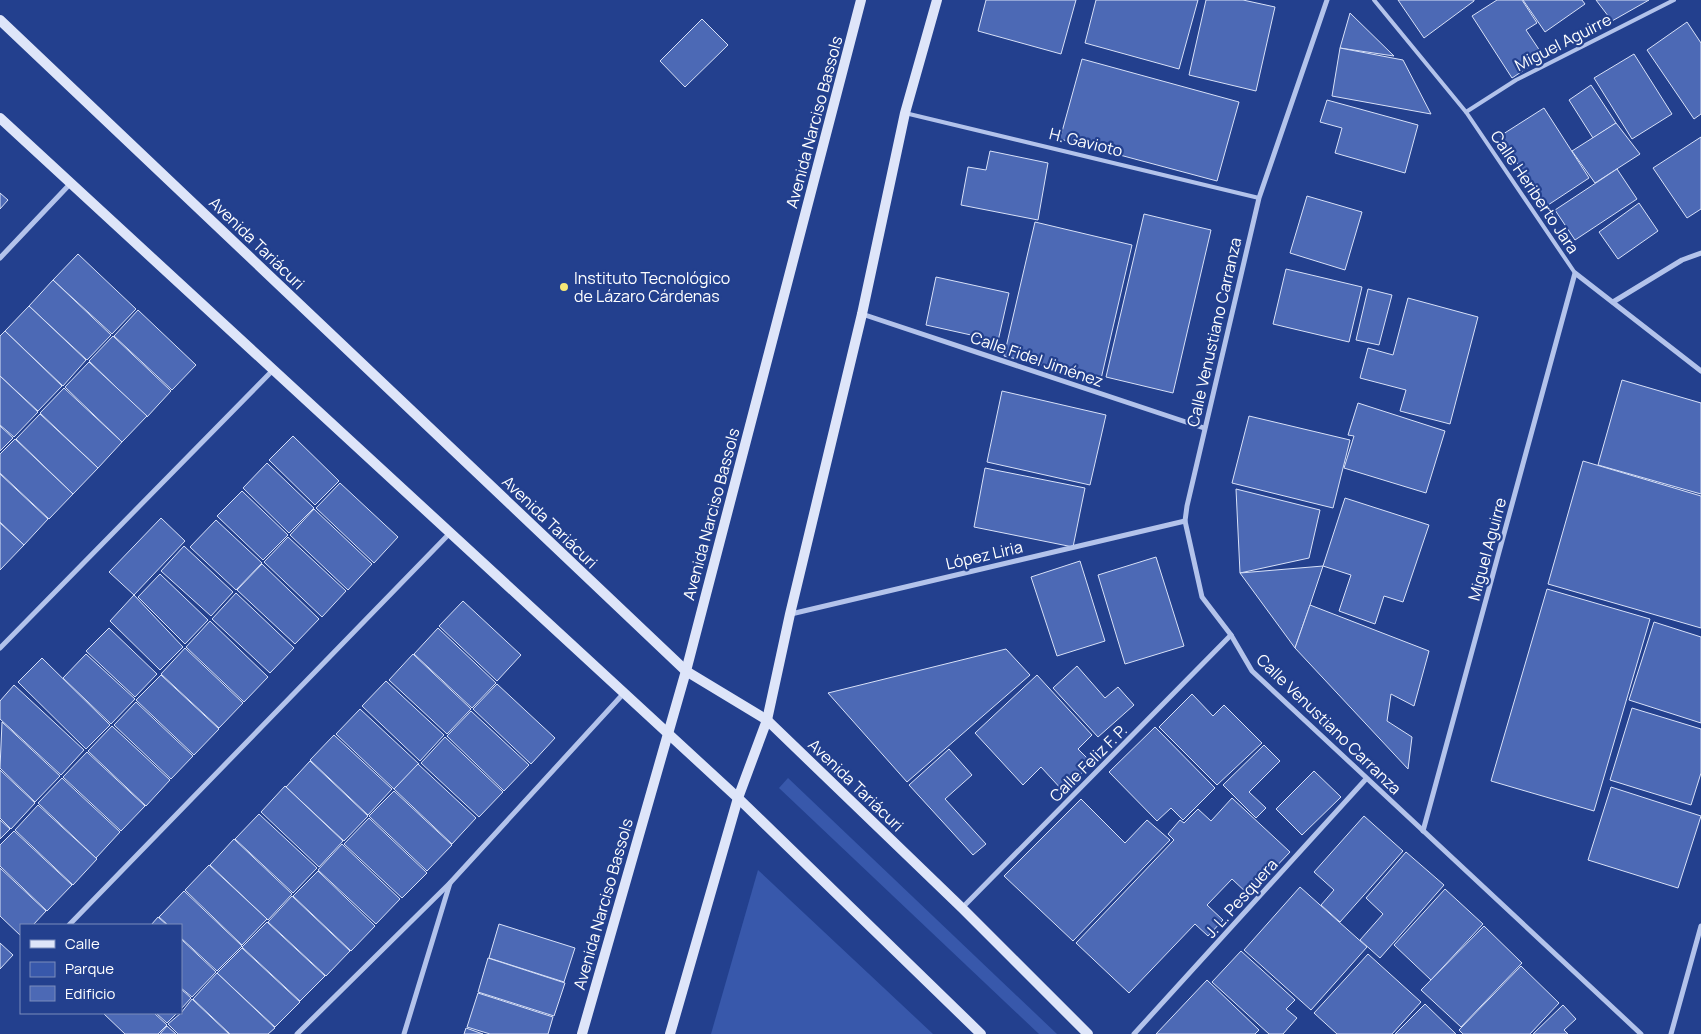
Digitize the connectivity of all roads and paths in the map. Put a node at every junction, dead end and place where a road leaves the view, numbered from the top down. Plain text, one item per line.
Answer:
1 (861, 0) edge
2 (936, 0) edge
3 (1327, 0) edge
4 (1374, 0) edge
5 (1674, 0) edge
6 (0, 20) edge
7 (1466, 112) junction
8 (905, 113) junction
9 (0, 118) edge
10 (70, 184) junction
11 (1260, 198) junction
12 (1701, 253) edge
13 (0, 258) edge
14 (1575, 273) junction
15 (1613, 302) junction
16 (862, 314) junction
17 (274, 369) junction
18 (1701, 371) edge
19 (1204, 428) junction
20 (1185, 521) junction
21 (451, 532) junction
22 (790, 614) junction
23 (1231, 635) junction
24 (0, 648) edge
25 (686, 671) junction
26 (624, 693) junction
27 (767, 720) junction
28 (668, 733) junction
29 (1366, 779) junction
30 (738, 798) junction
31 (1423, 831) junction
32 (450, 883) junction
33 (962, 908) junction
34 (70, 924) edge
35 (1701, 926) edge
36 (297, 1034) edge
37 (404, 1034) edge
38 (582, 1034) edge
39 (670, 1034) edge
40 (981, 1034) edge
41 (1088, 1034) edge
42 (1134, 1034) edge
43 (1641, 1034) edge
44 (1671, 1034) edge

1 - 25 street, Avenida Narciso Bassols
2 - 8 street
3 - 11 street, Calle Venustiano Carranza
4 - 7 lane, Calle Heriberto Jara
5 - 7 lane, Miguel Aguirre
6 - 25 street, Avenida Tariácuri
7 - 14 lane, Calle Heriberto Jara
8 - 11 lane, H. Gavioto
8 - 16 street
9 - 10 street
10 - 13 street
10 - 17 street
11 - 19 street, Calle Venustiano Carranza
12 - 15 street
14 - 15 street, Calle Heriberto Jara
14 - 31 street, Miguel Aguirre
15 - 18 street, Calle Heriberto Jara
16 - 19 street, Calle Fidel Jiménez
16 - 22 street
17 - 21 street
17 - 24 street
19 - 20 street, Calle Venustiano Carranza
20 - 22 street, López Liria
20 - 23 street, Calle Venustiano Carranza
21 - 26 street
21 - 34 street
22 - 27 street
23 - 29 street, Calle Venustiano Carranza
23 - 33 street, Calle Feliz F. P.
25 - 27 street, Avenida Tariácuri
25 - 28 street, Avenida Narciso Bassols
26 - 28 street
26 - 32 street
27 - 30 street
27 - 33 street, Avenida Tariácuri
28 - 30 street
28 - 38 street, Avenida Narciso Bassols
29 - 31 street, Calle Venustiano Carranza
29 - 42 street, J. L. Pesquera
30 - 39 street
30 - 40 street
31 - 43 street, Calle Venustiano Carranza
32 - 36 street
32 - 37 street
33 - 41 street, Avenida Tariácuri
35 - 44 street

